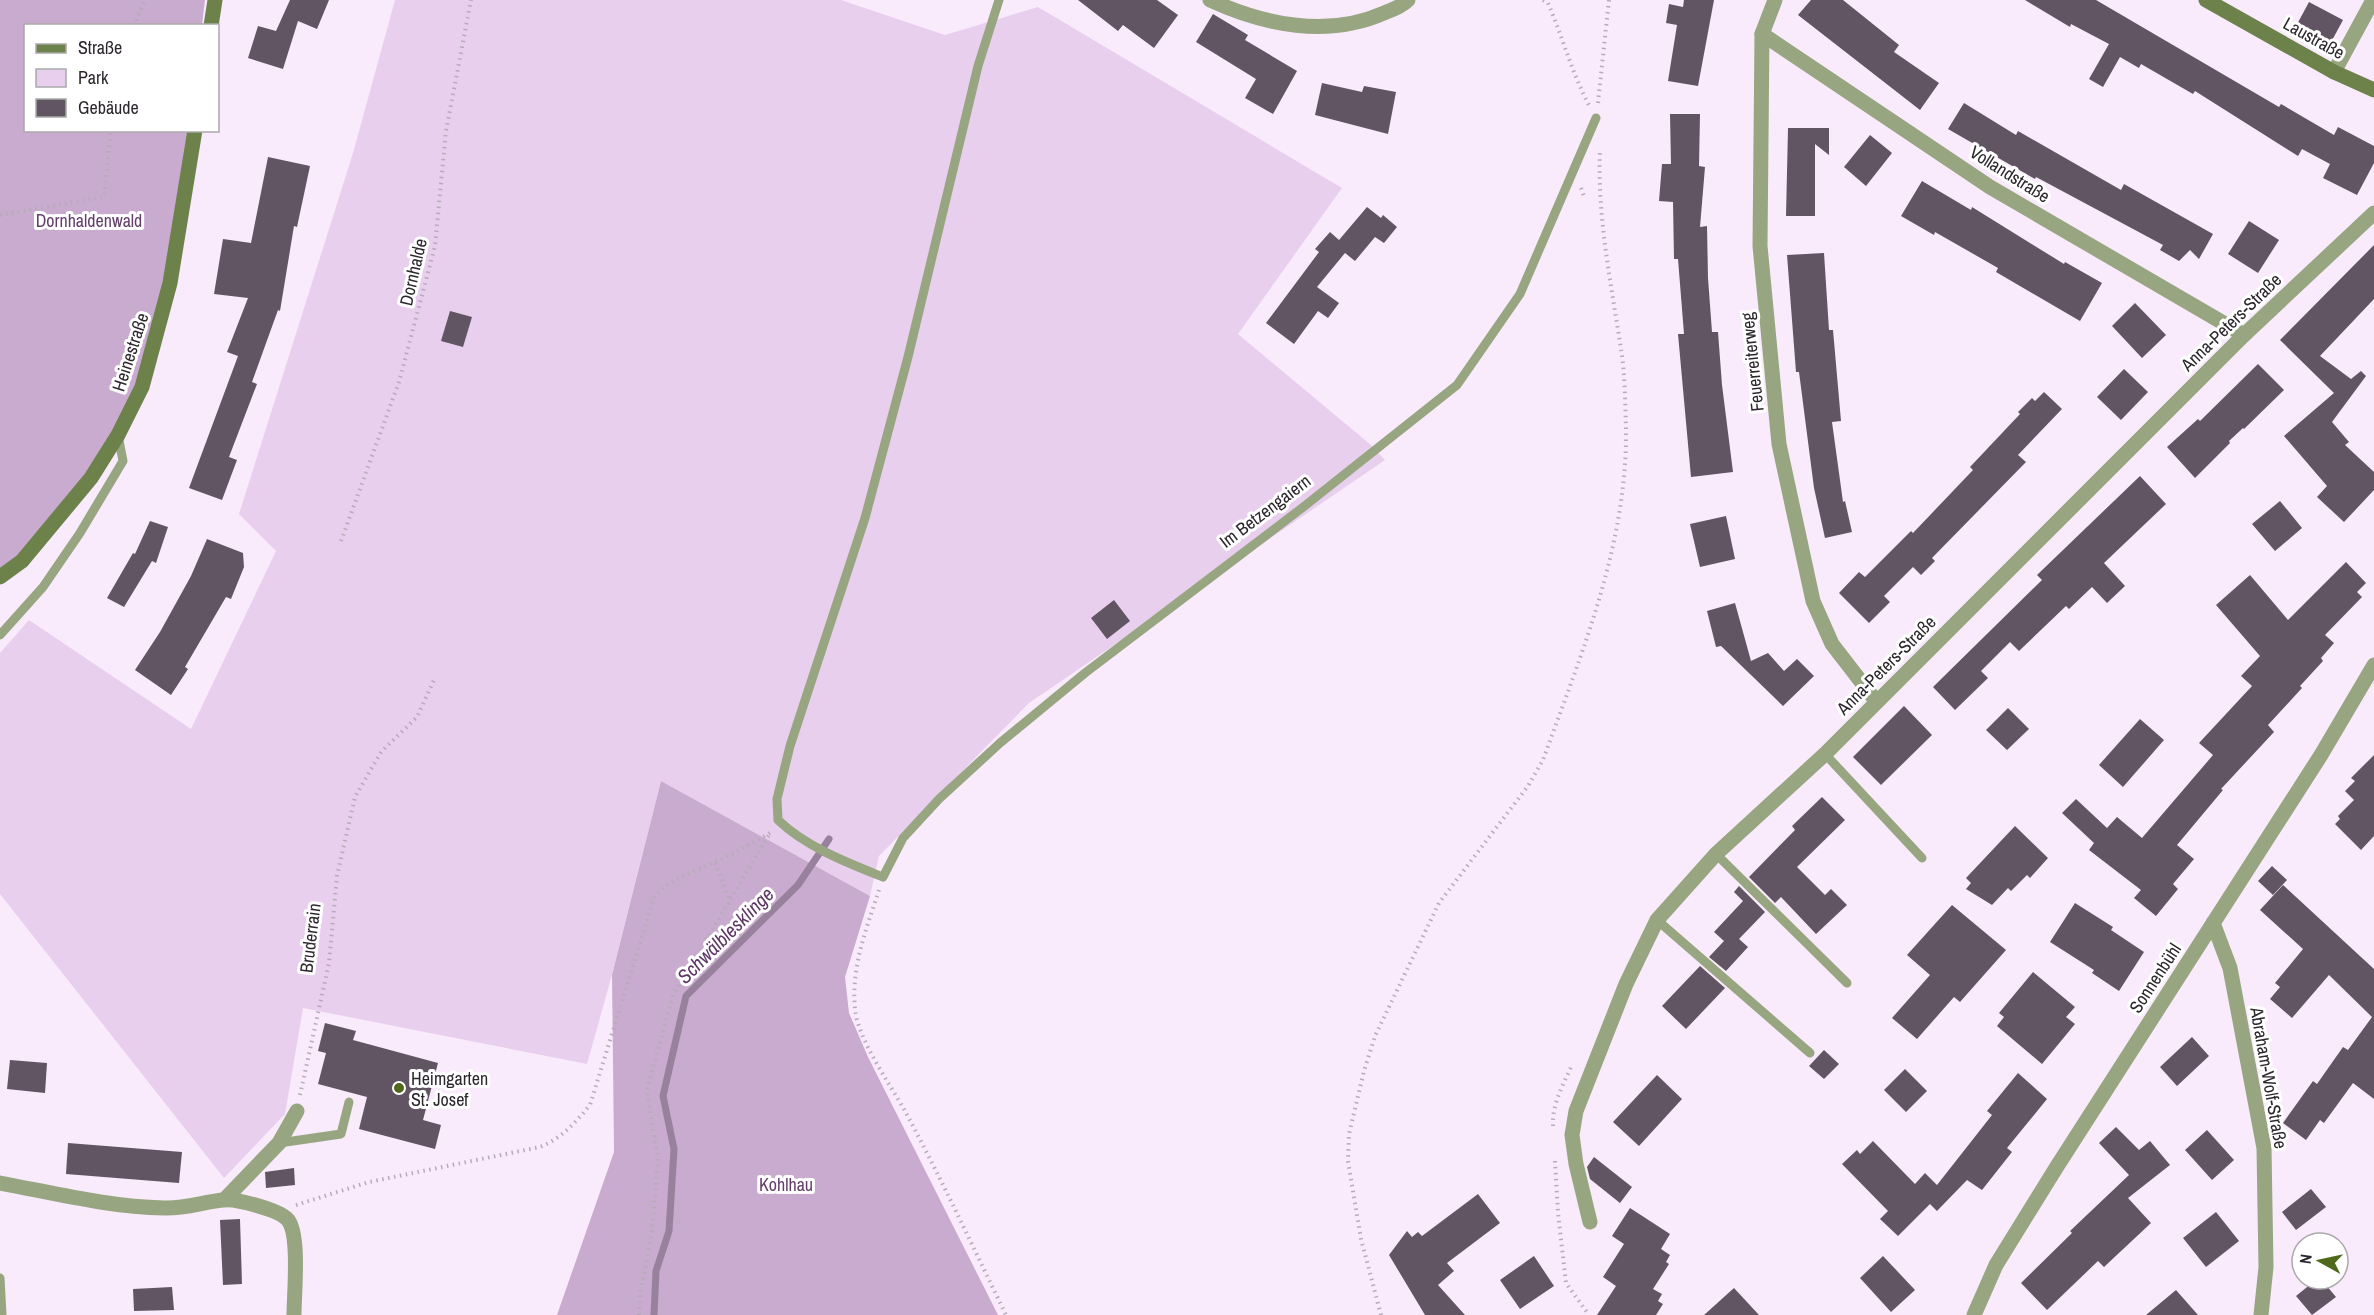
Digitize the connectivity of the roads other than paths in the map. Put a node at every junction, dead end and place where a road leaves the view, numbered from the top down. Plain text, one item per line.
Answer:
1 (215, 0) edge
2 (999, 0) edge
3 (1210, 0) edge
4 (1408, 0) edge
5 (1775, 0) edge
6 (2206, 0) edge
7 (2373, 0) edge
8 (211, 24) edge
9 (1762, 34) junction
10 (2334, 72) junction
11 (2374, 90) edge
12 (1596, 118) road end
13 (195, 132) edge
14 (2374, 213) edge
15 (2244, 335) junction
16 (118, 435) junction
17 (0, 577) edge
18 (0, 635) edge
19 (2374, 665) edge
20 (1876, 701) junction
21 (1825, 754) junction
22 (1716, 854) junction
23 (1922, 858) dead end
24 (1657, 920) junction
25 (2213, 923) junction
26 (1847, 983) dead end
27 (1810, 1053) dead end
28 (349, 1102) dead end
29 (297, 1111) road end
30 (279, 1143) junction
31 (0, 1183) edge
32 (225, 1199) junction
33 (1590, 1222) dead end
34 (0, 1278) edge
35 (2, 1315) edge
36 (294, 1315) edge
37 (1974, 1315) edge
38 (2261, 1315) edge

1 - 8 main road
2 - 12 lane, Im Betzengaiern
3 - 4 street
5 - 9 street, Feuerreiterweg
6 - 10 main road, Laustraße
7 - 10 street
9 - 15 street, Vollandstraße
9 - 20 street, Feuerreiterweg
10 - 11 main road, Laustraße
13 - 16 main road, Heinestraße
14 - 15 street, Anna-Peters-Straße
15 - 20 street, Anna-Peters-Straße
16 - 17 main road, Heinestraße
16 - 18 lane
19 - 25 street, Sonnenbühl
20 - 21 street, Anna-Peters-Straße
21 - 22 street, Anna-Peters-Straße
21 - 23 lane
22 - 24 street, Anna-Peters-Straße
22 - 26 lane
24 - 27 lane
24 - 33 street, Anna-Peters-Straße
25 - 37 street, Sonnenbühl
25 - 38 street, Abraham-Wolf-Straße
28 - 30 lane
29 - 30 street
30 - 32 street
31 - 32 street
32 - 36 street
34 - 35 lane

